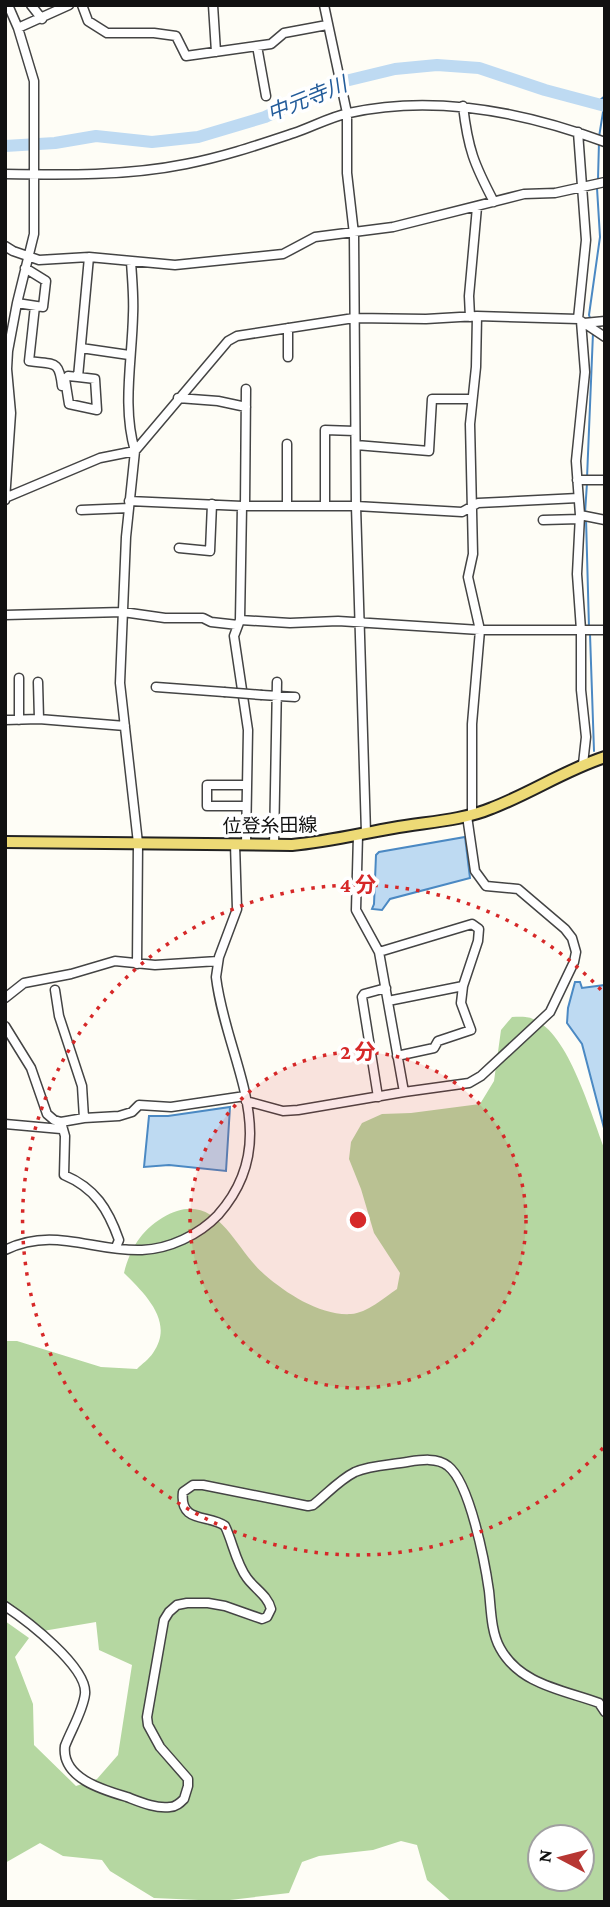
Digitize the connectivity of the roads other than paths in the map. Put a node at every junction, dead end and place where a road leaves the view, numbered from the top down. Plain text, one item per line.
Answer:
1 (8, 5) edge
2 (31, 5) edge
3 (69, 5) edge
4 (82, 5) edge
5 (213, 5) edge
6 (324, 5) edge
7 (42, 19) junction
8 (327, 26) junction
9 (18, 28) junction
10 (257, 46) junction
11 (216, 52) junction
12 (266, 96) dead end
13 (463, 106) junction
14 (346, 110) junction
15 (578, 132) junction
16 (605, 142) edge
17 (34, 171) junction
18 (5, 174) edge
19 (605, 182) edge
20 (583, 185) junction
21 (494, 202) junction
22 (477, 207) junction
23 (354, 233) junction
24 (5, 246) edge
25 (28, 257) junction
26 (89, 257) junction
27 (131, 261) junction
28 (25, 268) junction
29 (17, 303) junction
30 (35, 306) junction
31 (474, 317) junction
32 (354, 318) junction
33 (581, 321) junction
34 (605, 321) edge
35 (288, 328) junction
36 (605, 337) edge
37 (81, 348) junction
38 (129, 355) junction
39 (288, 358) dead end
40 (78, 377) junction
41 (246, 389) dead end
42 (178, 398) junction
43 (472, 399) junction
44 (246, 407) junction
45 (66, 413) dead end
46 (355, 431) junction
47 (287, 444) dead end
48 (356, 445) junction
49 (135, 451) junction
50 (577, 480) junction
51 (605, 481) edge
52 (578, 498) junction
53 (5, 499) edge
54 (212, 504) junction
55 (129, 505) junction
56 (244, 506) junction
57 (288, 506) junction
58 (325, 506) junction
59 (356, 506) junction
60 (472, 508) junction
61 (81, 510) dead end
62 (580, 517) junction
63 (543, 520) dead end
64 (605, 520) edge
65 (178, 548) dead end
66 (123, 612) junction
67 (5, 615) edge
68 (239, 622) junction
69 (360, 622) junction
70 (480, 630) junction
71 (581, 630) junction
72 (605, 630) edge
73 (19, 678) dead end
74 (38, 682) dead end
75 (277, 682) dead end
76 (156, 687) dead end
77 (277, 696) junction
78 (295, 697) dead end
79 (39, 719) junction
80 (5, 720) edge
81 (19, 720) junction
82 (125, 726) junction
83 (605, 757) edge
84 (583, 764) junction
85 (247, 785) junction
86 (246, 806) junction
87 (469, 816) junction
88 (362, 834) junction
89 (5, 842) edge
90 (138, 843) junction
91 (240, 844) junction
92 (274, 845) junction
93 (379, 952) junction
94 (218, 961) junction
95 (137, 964) junction
96 (463, 986) junction
97 (386, 988) junction
98 (55, 990) dead end
99 (5, 998) edge
100 (388, 1002) junction
101 (5, 1026) edge
102 (397, 1056) junction
103 (404, 1092) junction
104 (378, 1097) junction
105 (246, 1099) junction
106 (84, 1118) junction
107 (5, 1124) edge
108 (61, 1125) junction
109 (116, 1247) junction
110 (5, 1250) edge
111 (5, 1606) edge
112 (605, 1712) edge

1 - 9 street
2 - 7 street
3 - 7 street
4 - 11 street
5 - 11 street
6 - 8 street
7 - 9 street
8 - 10 street
8 - 14 street
9 - 17 street
10 - 11 street
10 - 12 street
13 - 14 street
13 - 15 street
13 - 21 street
14 - 17 street
14 - 23 street
15 - 16 street
15 - 20 street
17 - 18 street
17 - 25 street
19 - 20 street
20 - 21 street
20 - 33 street
21 - 22 street
22 - 23 street
22 - 31 street
23 - 27 street
23 - 32 street
24 - 25 street
25 - 26 street
25 - 28 street
26 - 27 street
26 - 37 street
27 - 38 street
28 - 29 street
28 - 30 street
29 - 30 street
29 - 53 street
30 - 45 street
31 - 32 street
31 - 33 street
31 - 43 street
32 - 35 street
32 - 46 street
33 - 34 street
33 - 36 street
33 - 50 street
35 - 39 street
35 - 42 street
37 - 38 street
37 - 40 street
38 - 49 street
40 - 40 street
41 - 44 street
42 - 44 street
42 - 49 street
43 - 48 street
43 - 60 street
44 - 56 street
46 - 48 street
46 - 58 street
47 - 57 street
48 - 59 street
49 - 53 street
49 - 55 street
50 - 51 street
50 - 52 street
52 - 60 street
52 - 62 street
54 - 55 street
54 - 56 street
54 - 65 street
55 - 61 street
55 - 66 street
56 - 57 street
56 - 68 street
57 - 58 street
58 - 59 street
59 - 60 street
59 - 69 street
60 - 70 street
62 - 63 street
62 - 64 street
62 - 71 street
66 - 67 street
66 - 68 street
66 - 82 street
68 - 69 street
68 - 85 street
69 - 70 street
69 - 88 street
70 - 71 street
70 - 87 street
71 - 72 street
71 - 84 street
73 - 81 street
74 - 79 street
75 - 77 street
76 - 77 street, bridge
77 - 78 street
77 - 92 street
79 - 81 street
79 - 82 street
80 - 81 street
82 - 90 street
83 - 84 main road, 位登糸田線
84 - 87 main road, 位登糸田線
85 - 86 street
85 - 86 street
86 - 91 street
87 - 88 main road, 位登糸田線
87 - 103 street
88 - 92 main road, 位登糸田線
88 - 93 street
89 - 90 main road, 位登糸田線
90 - 91 main road, 位登糸田線
90 - 95 street
91 - 92 main road, 位登糸田線
91 - 94 street
93 - 96 street
93 - 97 street
94 - 95 street
94 - 105 street
95 - 99 street
96 - 100 street
96 - 102 street
97 - 100 street
97 - 104 street
98 - 106 street
100 - 102 street
101 - 108 street
102 - 103 street
103 - 104 street
104 - 105 street
105 - 106 street
105 - 109 street
106 - 108 street
107 - 108 street
108 - 109 street
109 - 110 street
111 - 112 street

